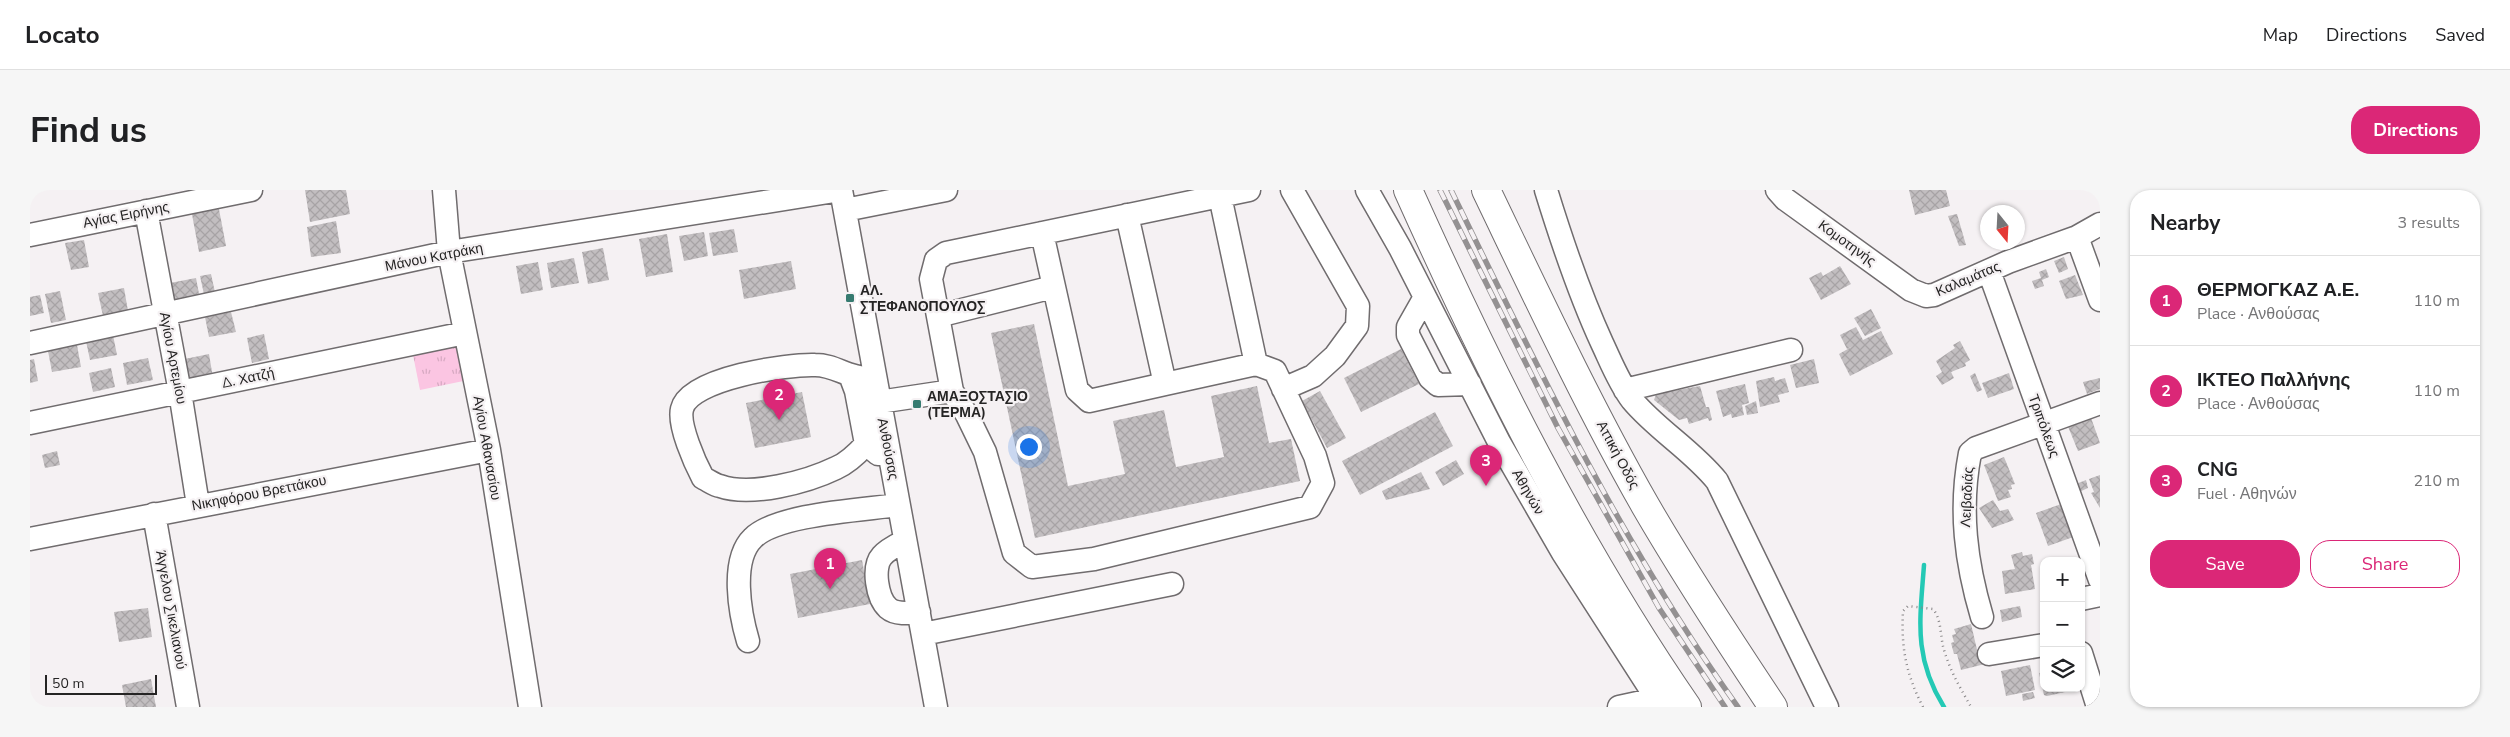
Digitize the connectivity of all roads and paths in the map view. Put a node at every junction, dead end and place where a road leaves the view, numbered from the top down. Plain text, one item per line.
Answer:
1 (251, 190) edge
2 (444, 190) edge
3 (946, 190) edge
4 (1249, 190) edge
5 (1292, 190) edge
6 (1367, 190) edge
7 (1408, 190) edge
8 (1486, 190) edge
9 (1546, 190) edge
10 (1777, 190) edge
11 (1220, 196) junction
12 (843, 197) edge
13 (146, 211) junction
14 (1127, 216) junction
15 (2100, 224) edge
16 (1042, 233) junction
17 (30, 235) edge
18 (2077, 237) junction
19 (449, 252) junction
20 (1989, 272) junction
21 (1054, 287) junction
22 (1919, 294) joint
23 (1426, 297) junction
24 (2100, 300) edge
25 (164, 314) junction
26 (938, 316) junction
27 (466, 333) junction
28 (30, 343) edge
29 (1791, 350) dead end
30 (1256, 364) junction
31 (850, 375) junction
32 (875, 380) junction
33 (1165, 384) junction
34 (1470, 384) junction
35 (1284, 389) junction
36 (1625, 390) junction
37 (952, 391) junction
38 (180, 392) junction
39 (879, 402) junction
40 (2100, 403) edge
41 (30, 423) edge
42 (2042, 424) junction
43 (866, 444) junction
44 (489, 450) junction
45 (890, 463) junction
46 (198, 505) junction
47 (898, 505) junction
48 (154, 514) junction
49 (30, 539) edge
50 (905, 541) junction
51 (2100, 580) edge
52 (1172, 584) dead end
53 (2100, 595) edge
54 (2085, 598) edge
55 (919, 612) junction
56 (1982, 617) dead end
57 (923, 634) junction
58 (748, 641) dead end
59 (2040, 646) edge
60 (1989, 654) dead end
61 (2085, 666) edge
62 (1659, 703) edge
63 (188, 707) edge
64 (530, 707) edge
65 (936, 707) edge
66 (1618, 707) edge
67 (1687, 707) edge
68 (1773, 707) edge
69 (1827, 707) edge
70 (1923, 707) edge
71 (1971, 707) edge
72 (2098, 707) edge

1 - 13 street, Αγίας Ειρήνης
2 - 19 street, Αγίου Αθανασίου
3 - 12 street, Μάνου Κατράκη
4 - 11 street
5 - 35 street
6 - 23 street, Αθηνών
7 - 67 highway
8 - 68 highway, Αττική Οδός
9 - 36 street
10 - 22 street, Κομοτηνής
11 - 14 street
11 - 30 street
12 - 19 street, Μάνου Κατράκη
12 - 32 street, Ανθούσας
13 - 17 street, Αγίας Ειρήνης
13 - 25 street, Αγίου Αρτεμίου
14 - 16 street
14 - 33 street
15 - 18 street, Καλαμάτας
16 - 21 street
16 - 26 street
18 - 20 street, Καλαμάτας
18 - 24 street
19 - 25 street, Μάνου Κατράκη
19 - 27 street, Αγίου Αθανασίου
20 - 22 street, Καλαμάτας
20 - 42 street, Τριπόλεως
21 - 26 street
21 - 33 street
23 - 34 street, Αθηνών
23 - 34 street
25 - 28 street, Μάνου Κατράκη
25 - 38 street, Αγίου Αρτεμίου
26 - 37 street
27 - 38 street, Δ. Χατζή
27 - 44 street, Αγίου Αθανασίου
29 - 36 street
30 - 33 street
30 - 35 street
31 - 32 street
31 - 43 street
31 - 43 street
32 - 39 street, Ανθούσας
34 - 62 street, Αθηνών
35 - 37 street
36 - 69 street
37 - 39 street
38 - 41 street, Δ. Χατζή
38 - 46 street, Αγίου Αρτεμίου
39 - 45 street, Ανθούσας
40 - 42 street, Λειβαδιάς
42 - 51 street, Τριπόλεως
42 - 56 street, Λειβαδιάς
43 - 45 street
44 - 46 street, Νικηφόρου Βρεττάκου
44 - 64 street, Αγίου Αθανασίου
45 - 47 street, Ανθούσας
46 - 48 street, Νικηφόρου Βρεττάκου
47 - 50 street, Ανθούσας
47 - 58 street
48 - 49 street, Νικηφόρου Βρεττάκου
48 - 63 street, Άγγελου Σικελιανού
50 - 55 street, Ανθούσας
50 - 55 street
52 - 57 street
53 - 54 street
55 - 57 street, Ανθούσας
57 - 65 street, Ανθούσας
59 - 60 street
61 - 72 street
62 - 66 street
70 - 71 path

